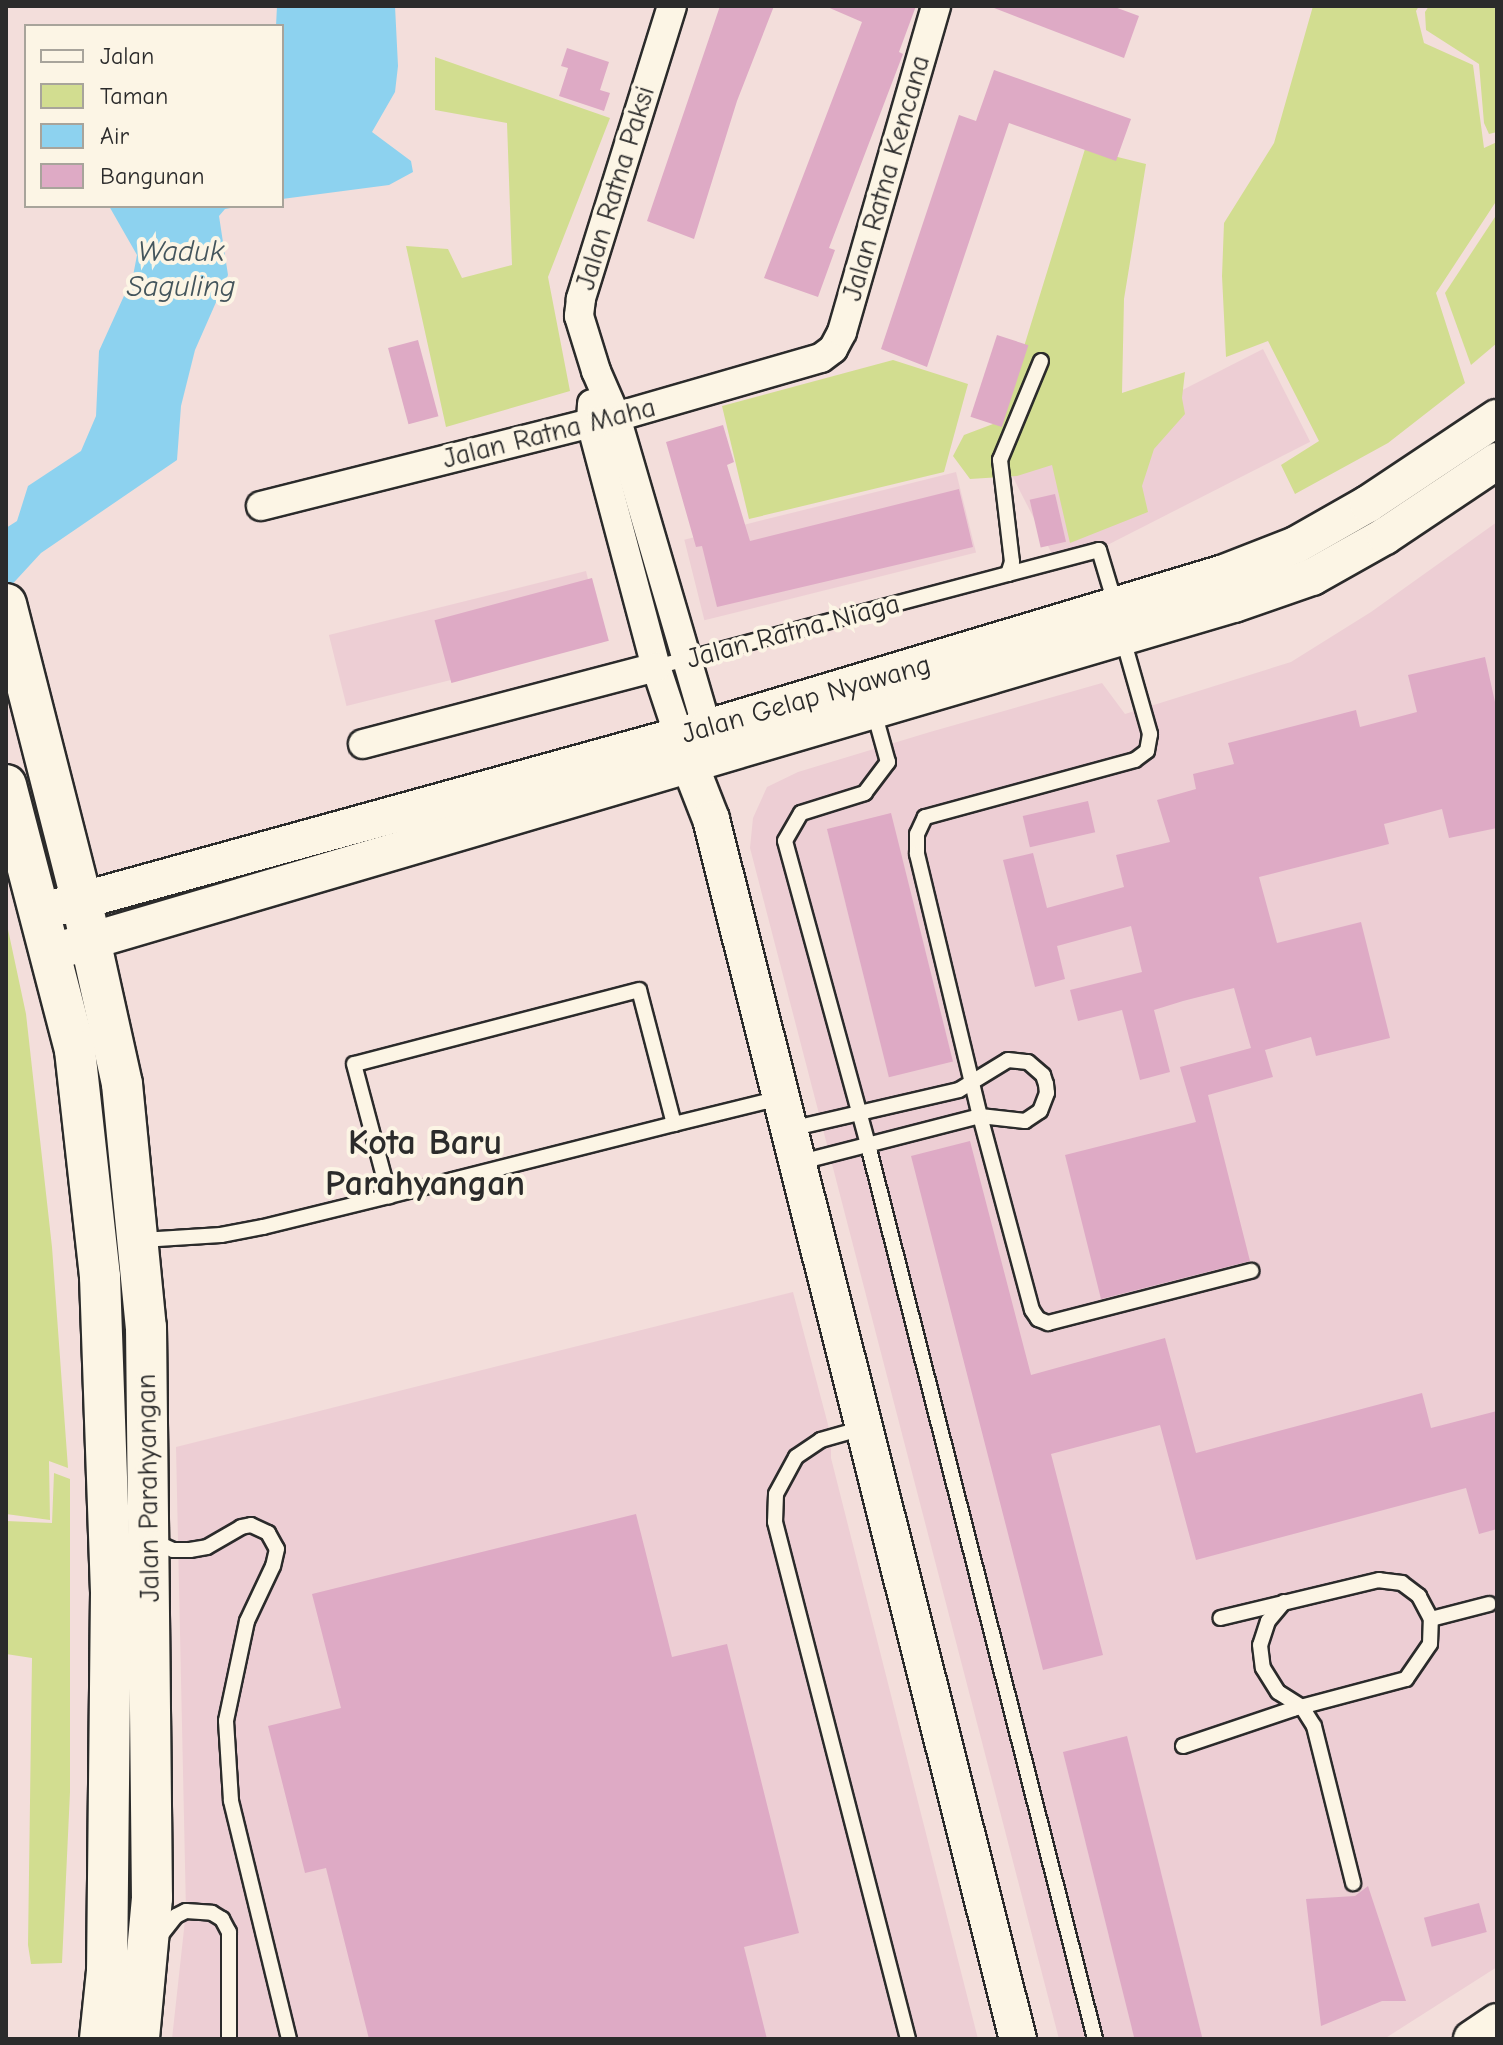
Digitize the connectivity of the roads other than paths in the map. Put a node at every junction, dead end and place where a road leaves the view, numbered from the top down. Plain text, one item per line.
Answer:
1 (672, 6) edge
2 (936, 6) edge
3 (833, 349) joint
4 (1041, 361) dead end
5 (1497, 418) edge
6 (603, 420) junction
7 (1497, 461) edge
8 (261, 506) dead end
9 (1008, 574) junction
10 (6, 604) edge
11 (1120, 623) junction
12 (686, 660) junction
13 (656, 667) junction
14 (874, 712) junction
15 (363, 744) dead end
16 (698, 748) junction
17 (6, 785) edge
18 (81, 899) junction
19 (40, 912) junction
20 (91, 940) junction
21 (51, 953) junction
22 (973, 1085) junction
23 (858, 1112) junction
24 (980, 1116) junction
25 (674, 1124) junction
26 (788, 1130) junction
27 (868, 1145) junction
28 (389, 1196) junction
29 (137, 1240) junction
30 (1251, 1271) dead end
31 (863, 1428) junction
32 (148, 1527) junction
33 (1284, 1602) junction
34 (1489, 1604) dead end
35 (1221, 1618) dead end
36 (1431, 1619) junction
37 (1302, 1707) junction
38 (1183, 1746) dead end
39 (1353, 1883) dead end
40 (126, 1973) junction
41 (1497, 2022) edge
42 (290, 2037) edge
43 (100, 2039) edge
44 (139, 2039) edge
45 (229, 2039) edge
46 (908, 2039) edge
47 (1018, 2039) edge
48 (1095, 2039) edge
49 (1472, 2039) edge

1 - 6 street, Jalan Ratna Paksi
2 - 3 street, Jalan Ratna Kencana
3 - 6 street, Jalan Ratna Maha
4 - 9 lane
5 - 11 street, Jalan Gelap Nyawang
6 - 8 street, Jalan Ratna Maha
6 - 12 street
6 - 13 street
7 - 11 street, Jalan Gelap Nyawang
9 - 11 lane, Jalan Ratna Niaga
9 - 12 lane, Jalan Ratna Niaga
10 - 18 main road, Jalan Parahyangan
11 - 14 street, Jalan Gelap Nyawang
11 - 16 street, Jalan Gelap Nyawang
11 - 22 lane
12 - 13 lane, Jalan Ratna Niaga
12 - 16 street
13 - 15 street, Jalan Ratna Niaga
13 - 16 street
14 - 16 street, Jalan Gelap Nyawang
14 - 23 lane
16 - 18 street, Jalan Gelap Nyawang
16 - 20 street, Jalan Gelap Nyawang
16 - 26 street
17 - 19 main road, Jalan Parahyangan
18 - 19 street
18 - 20 main road, Jalan Parahyangan
19 - 21 main road, Jalan Parahyangan
20 - 21 street
20 - 29 main road, Jalan Parahyangan
21 - 40 main road, Jalan Parahyangan
22 - 23 lane
22 - 24 lane
22 - 24 lane
23 - 26 lane
23 - 27 lane
24 - 27 lane
24 - 30 lane
25 - 26 lane
25 - 28 lane
25 - 28 lane
26 - 27 lane
26 - 31 street
27 - 48 lane
28 - 29 lane
29 - 32 main road, Jalan Parahyangan
31 - 46 lane
31 - 47 street
32 - 40 main road, Jalan Parahyangan
32 - 42 lane
33 - 35 lane
33 - 36 lane
33 - 37 lane
34 - 36 lane
36 - 37 lane
37 - 38 lane
37 - 39 lane
40 - 43 main road, Jalan Parahyangan
40 - 44 main road, Jalan Parahyangan
40 - 45 lane
41 - 49 street

